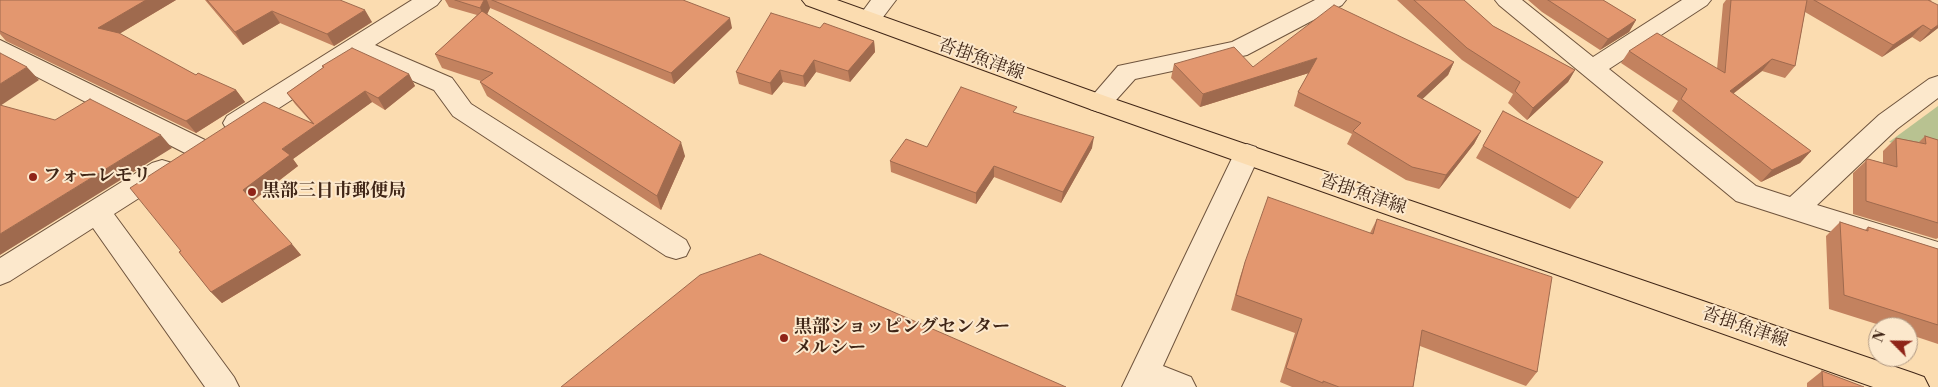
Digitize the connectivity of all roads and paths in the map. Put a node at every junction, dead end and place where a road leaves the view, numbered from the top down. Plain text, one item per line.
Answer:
1 (429, 0) edge
2 (814, 0) edge
3 (1334, 0) edge
4 (1507, 0) edge
5 (1699, 0) edge
6 (877, 10) edge
7 (0, 48) edge
8 (357, 48) junction
9 (1593, 68) junction
10 (1938, 85) edge
11 (1099, 102) junction
12 (196, 147) junction
13 (1247, 154) junction
14 (1795, 209) junction
15 (98, 213) junction
16 (676, 248) dead end
17 (1938, 254) edge
18 (0, 273) edge
19 (1142, 380) edge
20 (223, 387) edge
21 (1180, 387) edge
22 (1913, 387) edge

1 - 8 street
2 - 6 main road, 沓掛魚津線
3 - 11 street
4 - 9 street
5 - 9 street
6 - 11 main road, 沓掛魚津線
7 - 12 street
8 - 12 street
8 - 16 street
9 - 14 street
10 - 14 street
11 - 13 main road, 沓掛魚津線
12 - 15 street
13 - 19 street
13 - 22 main road, 沓掛魚津線
14 - 17 street
15 - 18 street
15 - 20 street
19 - 21 street

